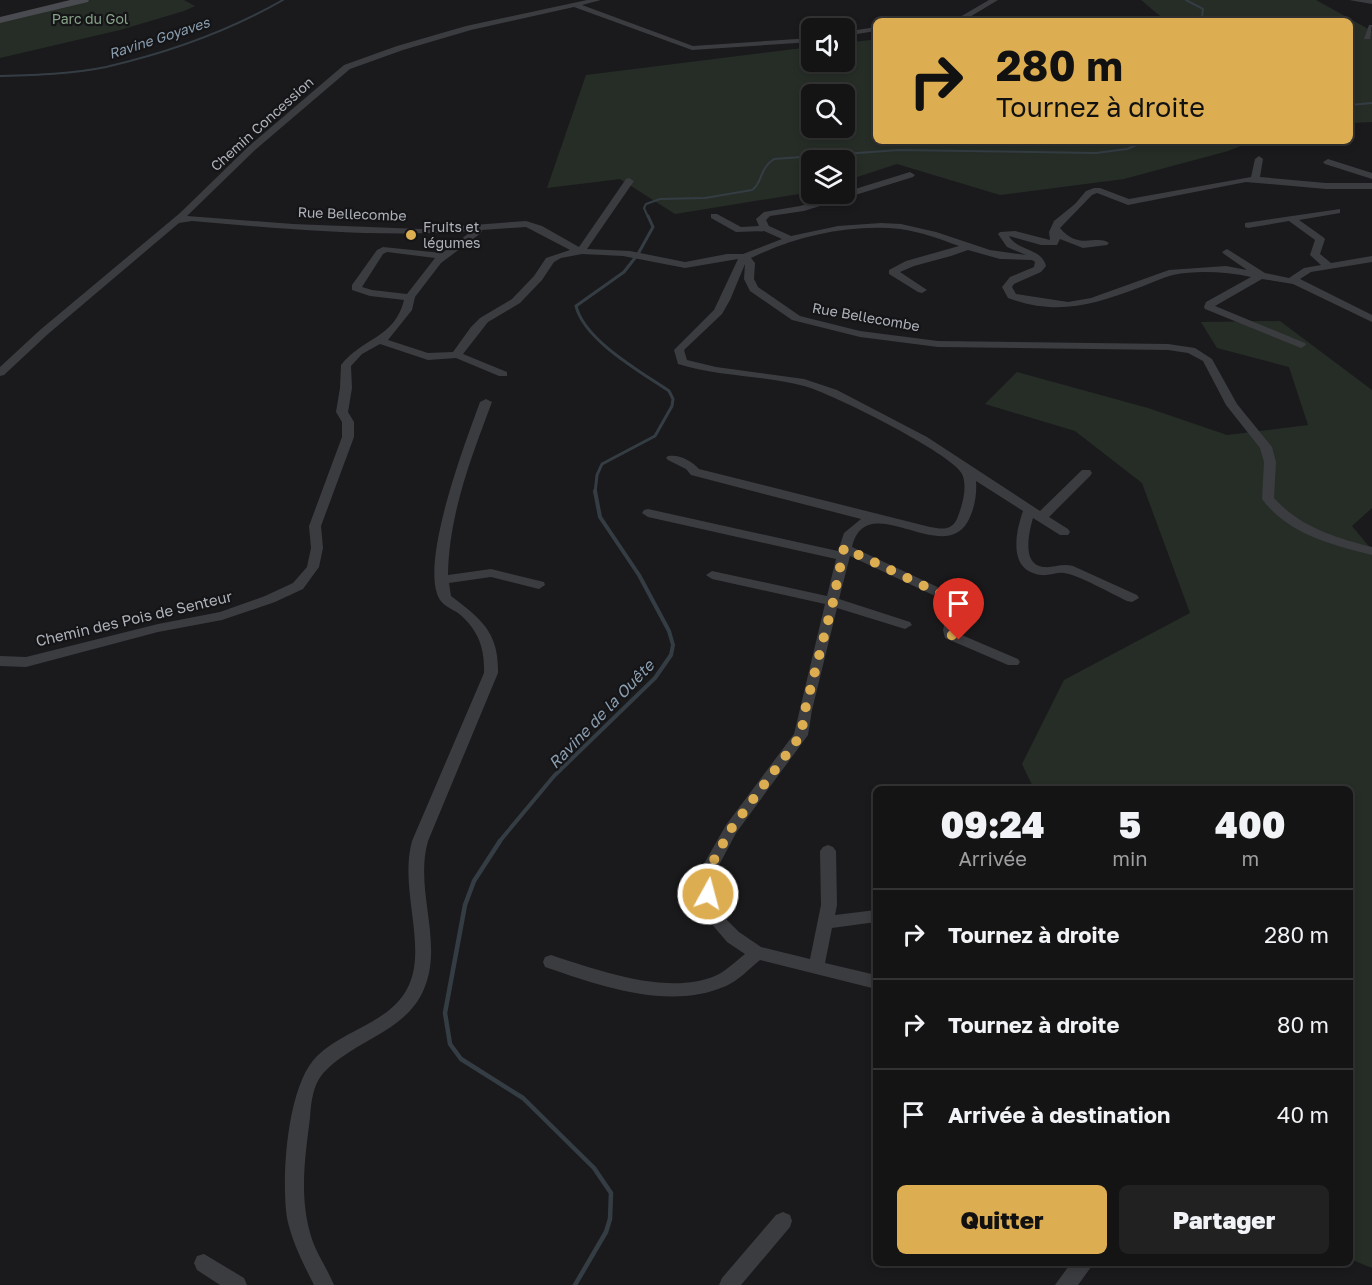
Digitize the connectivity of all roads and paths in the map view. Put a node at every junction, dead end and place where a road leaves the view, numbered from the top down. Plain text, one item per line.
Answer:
1 (84, 0) edge
2 (597, 0) edge
3 (994, 0) edge
4 (1353, 0) edge
5 (1372, 2) edge
6 (574, 5) junction
7 (962, 18) edge
8 (0, 20) edge
9 (1372, 27) edge
10 (873, 29) edge
11 (855, 32) edge
12 (1367, 37) dead end
13 (801, 41) edge
14 (1260, 159) dead end
15 (1328, 162) dead end
16 (910, 175) dead end
17 (1372, 176) edge
18 (1255, 180) junction
19 (629, 181) dead end
20 (1372, 186) edge
21 (1337, 211) dead end
22 (714, 216) dead end
23 (1290, 218) junction
24 (176, 221) junction
25 (1248, 225) dead end
26 (765, 228) junction
27 (1055, 228) junction
28 (481, 229) junction
29 (790, 239) junction
30 (1104, 243) dead end
31 (966, 248) junction
32 (581, 251) junction
33 (1227, 252) dead end
34 (442, 256) junction
35 (744, 257) junction
36 (1033, 257) junction
37 (1372, 259) edge
38 (1329, 266) junction
39 (1262, 275) junction
40 (1294, 280) junction
41 (922, 290) dead end
42 (410, 297) junction
43 (1372, 319) edge
44 (381, 341) junction
45 (1301, 345) dead end
46 (458, 356) junction
47 (0, 373) edge
48 (502, 374) dead end
49 (486, 402) dead end
50 (672, 458) dead end
51 (966, 469) junction
52 (1086, 472) dead end
53 (648, 513) dead end
54 (1035, 514) junction
55 (876, 519) junction
56 (1064, 532) dead end
57 (1372, 550) edge
58 (843, 552) junction
59 (712, 575) dead end
60 (441, 580) junction
61 (539, 585) dead end
62 (1132, 598) dead end
63 (833, 602) junction
64 (905, 625) dead end
65 (0, 661) edge
66 (1013, 662) dead end
67 (828, 851) dead end
68 (873, 916) edge
69 (827, 922) junction
70 (758, 953) junction
71 (551, 962) dead end
72 (816, 968) junction
73 (873, 981) edge
74 (783, 1221) dead end
75 (204, 1263) dead end
76 (1081, 1266) edge
77 (237, 1285) edge
78 (324, 1285) edge
79 (729, 1285) edge
80 (1065, 1285) edge

1 - 8 main road
2 - 6 street, Chemin Concession
3 - 7 street
4 - 5 street
6 - 13 street
6 - 24 street, Chemin Concession
9 - 12 street
10 - 11 street
14 - 18 street
15 - 17 street
16 - 26 street
18 - 20 street
18 - 27 street
19 - 32 street
21 - 23 street
22 - 26 street
23 - 25 street
23 - 38 street
24 - 28 street, Rue Bellecombe
24 - 47 street, Chemin Concession
26 - 29 street
27 - 30 street
27 - 36 street
28 - 32 street, Rue Bellecombe
28 - 34 street, Chemin des Pois de Senteur
29 - 31 street
29 - 35 street
31 - 36 street
31 - 41 street
32 - 35 street, Rue Bellecombe
32 - 46 street
33 - 39 street
34 - 42 street, Chemin des Pois de Senteur
34 - 42 street
35 - 51 street
35 - 57 street, Rue Bellecombe
36 - 39 street
37 - 38 street
38 - 40 street
39 - 40 street
39 - 45 street
40 - 43 street
42 - 44 street, Chemin des Pois de Senteur
44 - 46 street
44 - 65 street, Chemin des Pois de Senteur
46 - 48 street
49 - 60 street
50 - 55 street
51 - 54 street
51 - 55 street
52 - 54 street
53 - 58 street
54 - 56 street
54 - 62 street
55 - 58 street
58 - 63 street
58 - 66 street
59 - 63 street
60 - 61 street
60 - 78 street
63 - 64 street
63 - 70 street
67 - 69 street
68 - 69 street
69 - 72 street
70 - 71 street
70 - 72 street
72 - 73 street
74 - 79 street
75 - 77 street
76 - 80 street

